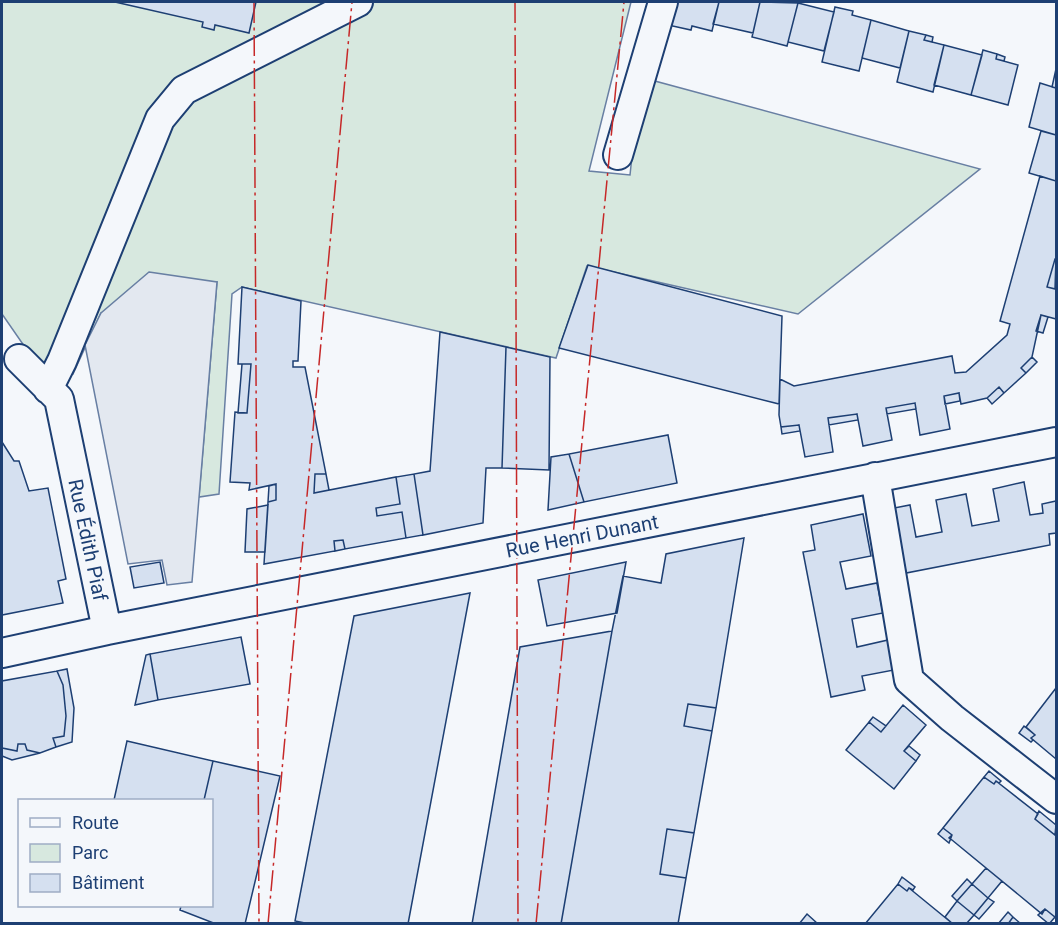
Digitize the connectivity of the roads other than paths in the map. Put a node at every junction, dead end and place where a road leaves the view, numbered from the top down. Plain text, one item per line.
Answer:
1 (358, 2) edge
2 (663, 2) edge
3 (618, 155) dead end
4 (19, 359) dead end
5 (48, 389) junction
6 (1056, 442) edge
7 (875, 477) junction
8 (107, 630) junction
9 (2, 653) edge
10 (1056, 800) edge

1 - 5 street
2 - 3 street
4 - 5 street, Rue Édith Piaf
5 - 8 street, Rue Édith Piaf
6 - 7 street, Rue Henri Dunant
7 - 8 street, Rue Henri Dunant
7 - 10 street
8 - 9 street

